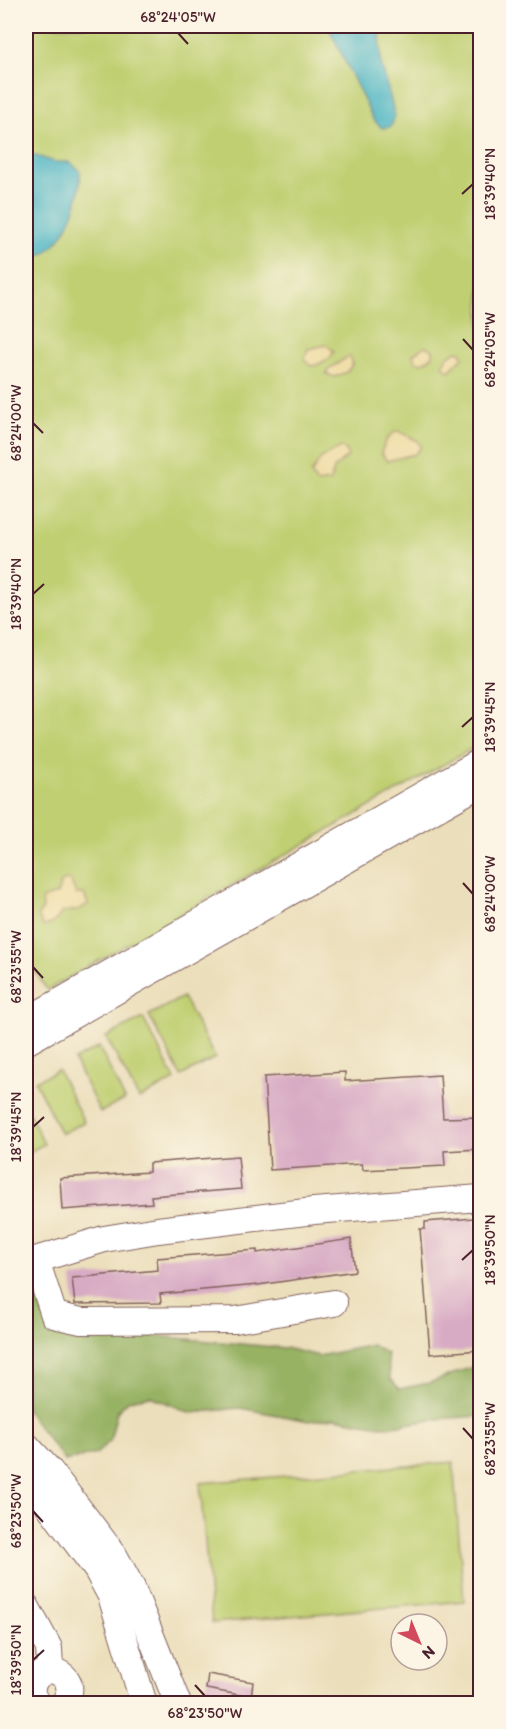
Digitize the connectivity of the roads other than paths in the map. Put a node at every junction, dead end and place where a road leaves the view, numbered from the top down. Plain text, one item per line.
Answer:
1 (480, 762) edge
2 (480, 784) edge
3 (26, 1022) edge
4 (26, 1042) edge
5 (480, 1198) edge
6 (31, 1261) edge
7 (334, 1303) dead end
8 (26, 1444) edge
9 (32, 1483) edge
10 (26, 1606) edge
11 (50, 1670) junction
12 (38, 1704) edge
13 (63, 1704) edge
14 (144, 1704) edge
15 (178, 1704) edge

1 - 3 lane
2 - 4 lane
5 - 6 lane
6 - 7 lane
8 - 9 lane
9 - 14 lane
9 - 15 lane
10 - 11 lane
11 - 12 lane
11 - 13 lane

